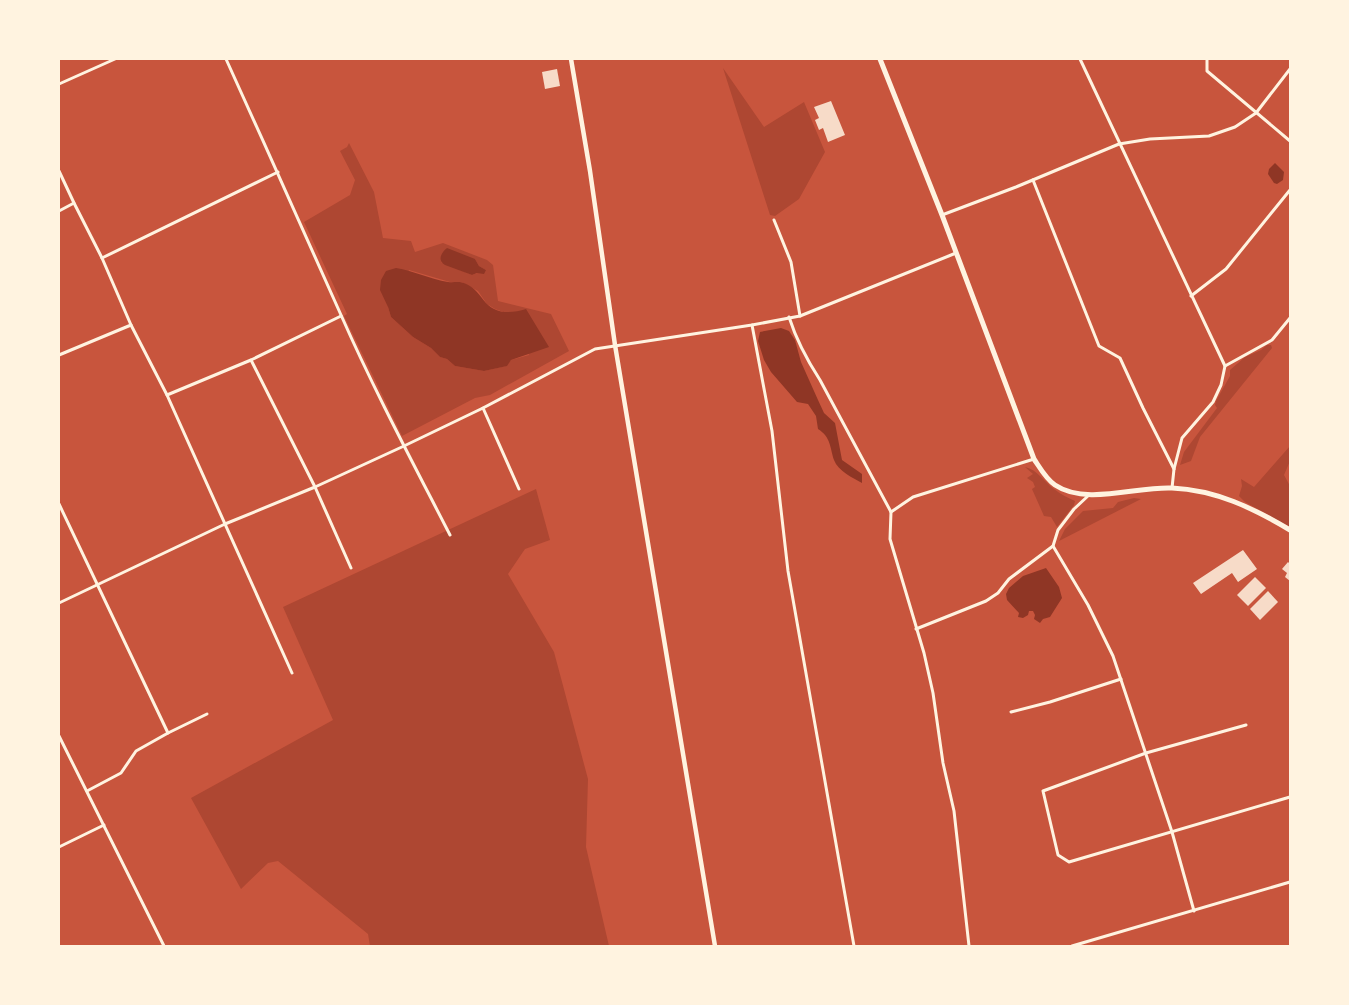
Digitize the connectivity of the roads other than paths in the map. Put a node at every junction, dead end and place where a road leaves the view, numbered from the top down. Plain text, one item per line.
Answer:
1 (115, 59) edge
2 (226, 59) edge
3 (571, 59) edge
4 (880, 59) edge
5 (1080, 59) edge
6 (1206, 59) edge
7 (1290, 70) edge
8 (59, 84) edge
9 (1256, 113) junction
10 (1290, 141) edge
11 (1119, 144) junction
12 (59, 171) edge
13 (278, 172) junction
14 (1033, 180) junction
15 (1290, 190) edge
16 (74, 203) junction
17 (59, 211) edge
18 (942, 215) junction
19 (774, 220) dead end
20 (956, 253) junction
21 (102, 258) junction
22 (1192, 296) junction
23 (341, 316) junction
24 (800, 316) junction
25 (789, 317) junction
26 (1290, 318) edge
27 (132, 325) junction
28 (752, 325) junction
29 (615, 345) junction
30 (59, 355) edge
31 (251, 360) junction
32 (1225, 366) junction
33 (167, 395) junction
34 (483, 408) junction
35 (404, 446) junction
36 (1034, 459) junction
37 (1174, 469) junction
38 (315, 487) junction
39 (1172, 488) junction
40 (519, 489) dead end
41 (1089, 495) junction
42 (59, 504) edge
43 (891, 512) junction
44 (226, 524) junction
45 (1290, 530) edge
46 (450, 536) dead end
47 (1053, 546) junction
48 (351, 568) dead end
49 (97, 584) junction
50 (59, 603) edge
51 (916, 629) junction
52 (292, 673) dead end
53 (1121, 679) junction
54 (1011, 712) dead end
55 (206, 714) dead end
56 (1246, 725) dead end
57 (168, 733) junction
58 (59, 736) edge
59 (1146, 754) junction
60 (86, 791) junction
61 (1290, 797) edge
62 (104, 825) junction
63 (1172, 832) junction
64 (59, 847) edge
65 (1290, 882) edge
66 (1194, 911) junction
67 (164, 946) edge
68 (715, 946) edge
69 (854, 946) edge
70 (969, 946) edge
71 (1072, 946) edge

1 - 8 street
2 - 13 street
3 - 29 street
4 - 18 main road
5 - 11 street
6 - 9 street
7 - 9 street
9 - 10 street
9 - 11 street
11 - 14 street
11 - 22 street
12 - 16 street
13 - 21 street
13 - 23 street
14 - 18 street
14 - 37 street
15 - 22 street
16 - 17 street
16 - 21 street
18 - 20 main road
19 - 24 street
20 - 24 street
20 - 36 main road
21 - 27 street
22 - 32 street
23 - 31 street
23 - 35 street
24 - 25 street
25 - 28 street
25 - 43 street
26 - 32 street
27 - 30 street
27 - 33 street
28 - 29 street
28 - 69 street
29 - 34 street
29 - 68 street
31 - 33 street
31 - 38 street
32 - 37 street
33 - 44 street
34 - 35 street
34 - 40 street
35 - 38 street
35 - 46 street
36 - 41 main road
36 - 43 street
37 - 39 street
38 - 44 street
38 - 48 street
39 - 41 main road
39 - 45 main road
41 - 47 street
42 - 49 street
43 - 51 street
44 - 49 street
44 - 52 street
47 - 51 street
47 - 53 street
49 - 50 street
49 - 57 street
51 - 70 street
53 - 54 street
53 - 59 street
55 - 57 street
56 - 59 street
57 - 60 street
58 - 60 street
59 - 63 street
59 - 63 street
60 - 62 street
61 - 63 street
62 - 64 street
62 - 67 street
63 - 66 street
65 - 66 street
66 - 71 street

